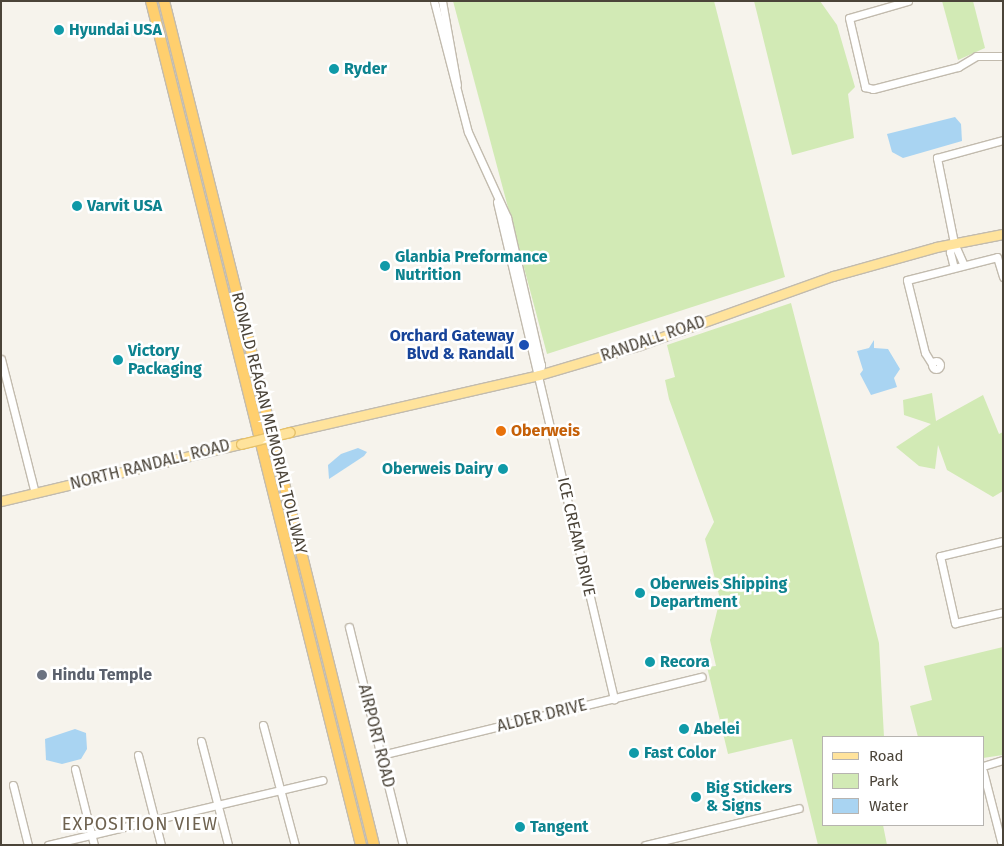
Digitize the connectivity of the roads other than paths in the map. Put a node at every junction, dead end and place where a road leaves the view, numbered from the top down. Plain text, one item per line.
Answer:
1 (150, 1) edge
2 (164, 1) edge
3 (434, 1) edge
4 (442, 1) edge
5 (908, 1) edge
6 (1003, 56) edge
7 (457, 85) junction
8 (1003, 140) edge
9 (1003, 234) edge
10 (954, 243) junction
11 (964, 265) junction
12 (954, 268) junction
13 (1003, 277) edge
14 (1, 360) edge
15 (932, 364) dead end
16 (539, 374) junction
17 (294, 431) joint
18 (35, 493) junction
19 (1, 501) edge
20 (1003, 541) edge
21 (1003, 612) edge
22 (349, 628) dead end
23 (702, 677) dead end
24 (614, 699) junction
25 (263, 725) dead end
26 (201, 741) dead end
27 (138, 755) dead end
28 (381, 755) junction
29 (1003, 760) edge
30 (984, 766) edge
31 (75, 770) dead end
32 (984, 774) edge
33 (322, 780) dead end
34 (13, 785) dead end
35 (280, 790) junction
36 (217, 805) junction
37 (798, 808) dead end
38 (154, 820) junction
39 (1002, 833) edge
40 (92, 834) junction
41 (28, 845) edge
42 (48, 845) edge
43 (94, 845) edge
44 (161, 845) edge
45 (228, 845) edge
46 (295, 845) edge
47 (361, 845) edge
48 (374, 845) edge
49 (403, 845) edge
50 (645, 845) edge
51 (1002, 845) edge

1 - 47 highway, RONALD REAGAN MEMORIAL TOLLWAY
2 - 48 highway, RONALD REAGAN MEMORIAL TOLLWAY
3 - 7 street
4 - 7 street
5 - 6 street
7 - 16 street, ICE CREAM DRIVE
8 - 10 street
9 - 10 main road, RANDALL ROAD
10 - 11 street
10 - 12 street
10 - 16 main road, RANDALL ROAD
11 - 12 street
11 - 13 street
12 - 15 street
14 - 18 street
16 - 17 main road, RANDALL ROAD
16 - 24 street, ICE CREAM DRIVE
17 - 18 main road, NORTH RANDALL ROAD, bridge
18 - 19 main road, NORTH RANDALL ROAD
20 - 21 street
22 - 28 street, AIRPORT ROAD
23 - 24 street, ALDER DRIVE
24 - 28 street, ALDER DRIVE
25 - 35 street
26 - 36 street
27 - 38 street
28 - 49 street, AIRPORT ROAD
29 - 30 street
31 - 40 street
32 - 39 street
33 - 35 street
34 - 41 street
35 - 36 street
35 - 46 street
36 - 38 street
36 - 45 street
37 - 50 street
38 - 40 street
38 - 44 street
39 - 51 street
40 - 42 street
40 - 43 street

